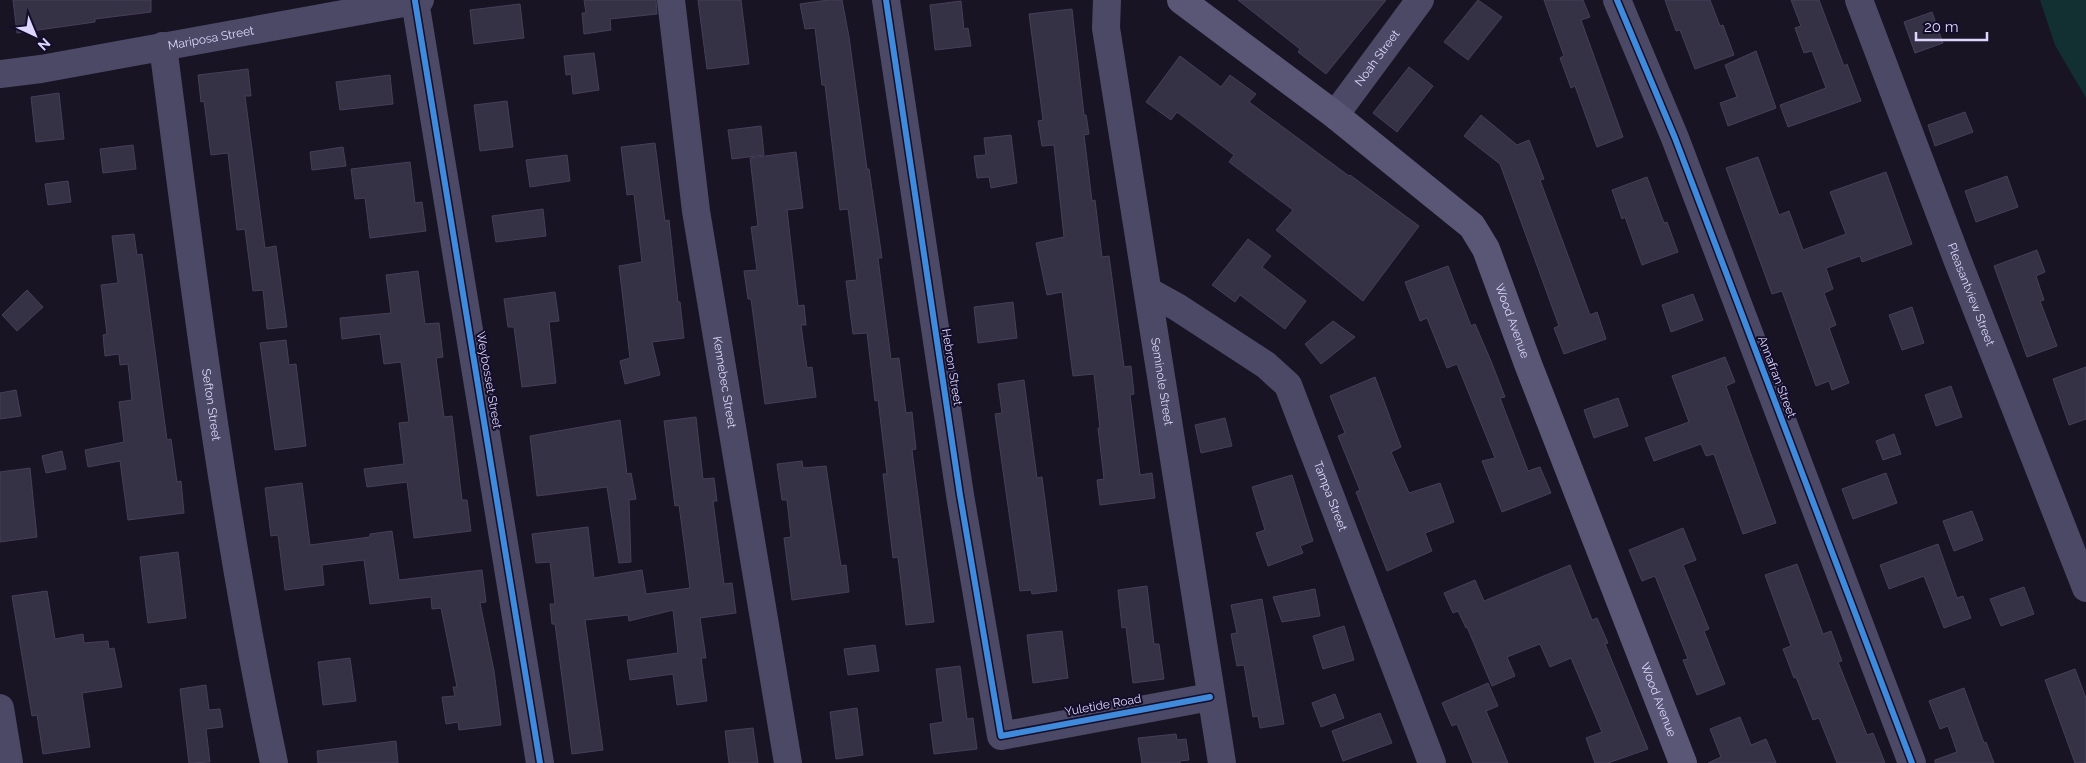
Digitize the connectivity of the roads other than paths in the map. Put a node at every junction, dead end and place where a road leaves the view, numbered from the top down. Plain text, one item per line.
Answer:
1 (417, 0) edge
2 (671, 0) edge
3 (886, 0) edge
4 (1107, 0) edge
5 (1181, 0) edge
6 (1420, 0) edge
7 (1617, 0) edge
8 (1859, 0) edge
9 (163, 46) junction
10 (0, 74) edge
11 (1335, 115) junction
12 (1148, 291) junction
13 (2086, 588) edge
14 (1210, 697) junction
15 (0, 708) edge
16 (1001, 736) joint
17 (9, 763) edge
18 (274, 763) edge
19 (540, 763) edge
20 (788, 763) edge
21 (1222, 763) edge
22 (1432, 763) edge
23 (1683, 763) edge
24 (1912, 763) edge

1 - 9 street, Mariposa Street
1 - 19 street, Weybosset Street
2 - 20 street, Kennebec Street
3 - 16 street, Hebron Street
4 - 12 street, Seminole Street
5 - 11 main road, Wood Avenue
6 - 11 street, Noah Street
7 - 24 street, Annafran Street
8 - 13 street, Pleasantview Street
9 - 10 street, Mariposa Street
9 - 18 street, Sefton Street
11 - 23 main road, Wood Avenue
12 - 14 street, Seminole Street
12 - 22 street, Tampa Street
14 - 16 street, Yuletide Road
14 - 21 street, Seminole Street
15 - 17 street

